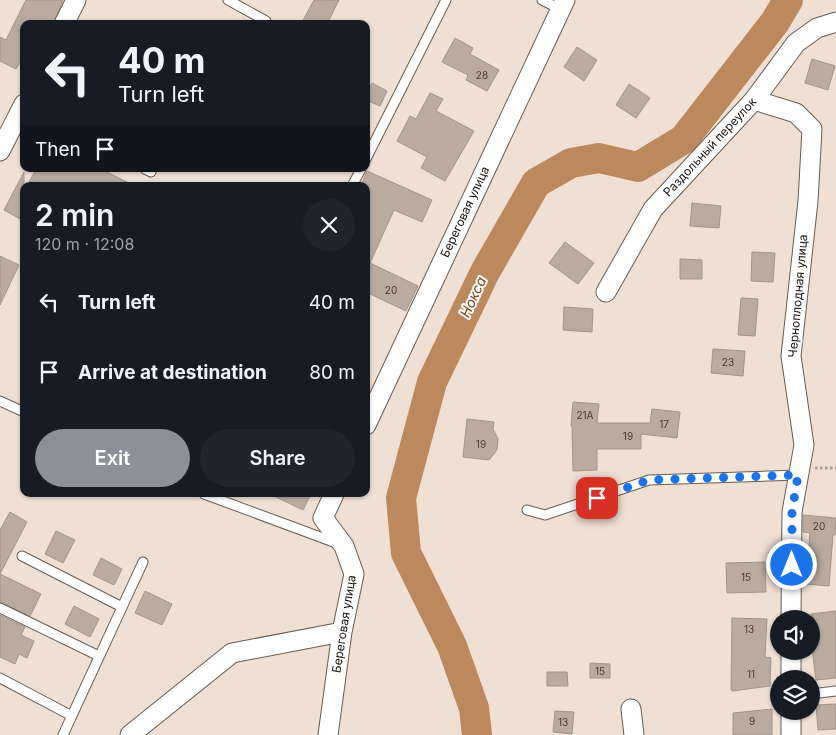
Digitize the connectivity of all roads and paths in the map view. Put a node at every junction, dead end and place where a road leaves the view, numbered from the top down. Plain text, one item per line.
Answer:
1 (76, 0) edge
2 (228, 0) edge
3 (446, 0) edge
4 (542, 0) edge
5 (562, 4) edge
6 (66, 20) edge
7 (264, 20) edge
8 (836, 22) edge
9 (754, 100) junction
10 (20, 112) edge
11 (0, 151) edge
12 (370, 151) edge
13 (606, 292) dead end
14 (0, 402) edge
15 (20, 410) edge
16 (370, 416) edge
17 (798, 475) junction
18 (212, 497) edge
19 (333, 497) edge
20 (527, 510) dead end
21 (344, 546) junction
22 (22, 556) dead end
23 (143, 562) dead end
24 (122, 607) junction
25 (0, 608) edge
26 (792, 610) edge
27 (342, 632) junction
28 (99, 656) junction
29 (0, 678) edge
30 (836, 691) edge
31 (820, 693) edge
32 (631, 708) dead end
33 (72, 716) junction
34 (791, 720) edge
35 (63, 735) edge
36 (130, 735) edge
37 (328, 735) edge
38 (634, 735) edge
39 (791, 735) edge

1 - 6 street
2 - 7 lane
3 - 12 lane
4 - 5 lane
5 - 16 street, Береговая улица
8 - 9 street, Раздольный переулок
9 - 13 street, Раздольный переулок
9 - 17 street, Черноплодная улица
10 - 11 street
14 - 15 lane
17 - 20 lane
17 - 26 street, Черноплодная улица
18 - 21 lane
19 - 21 street, Береговая улица
21 - 27 street, Береговая улица
22 - 24 lane
23 - 24 lane
24 - 28 lane
25 - 28 lane
27 - 36 street
27 - 37 street, Береговая улица
28 - 33 lane
29 - 33 lane
30 - 31 lane
32 - 38 street
33 - 35 lane
34 - 39 street

